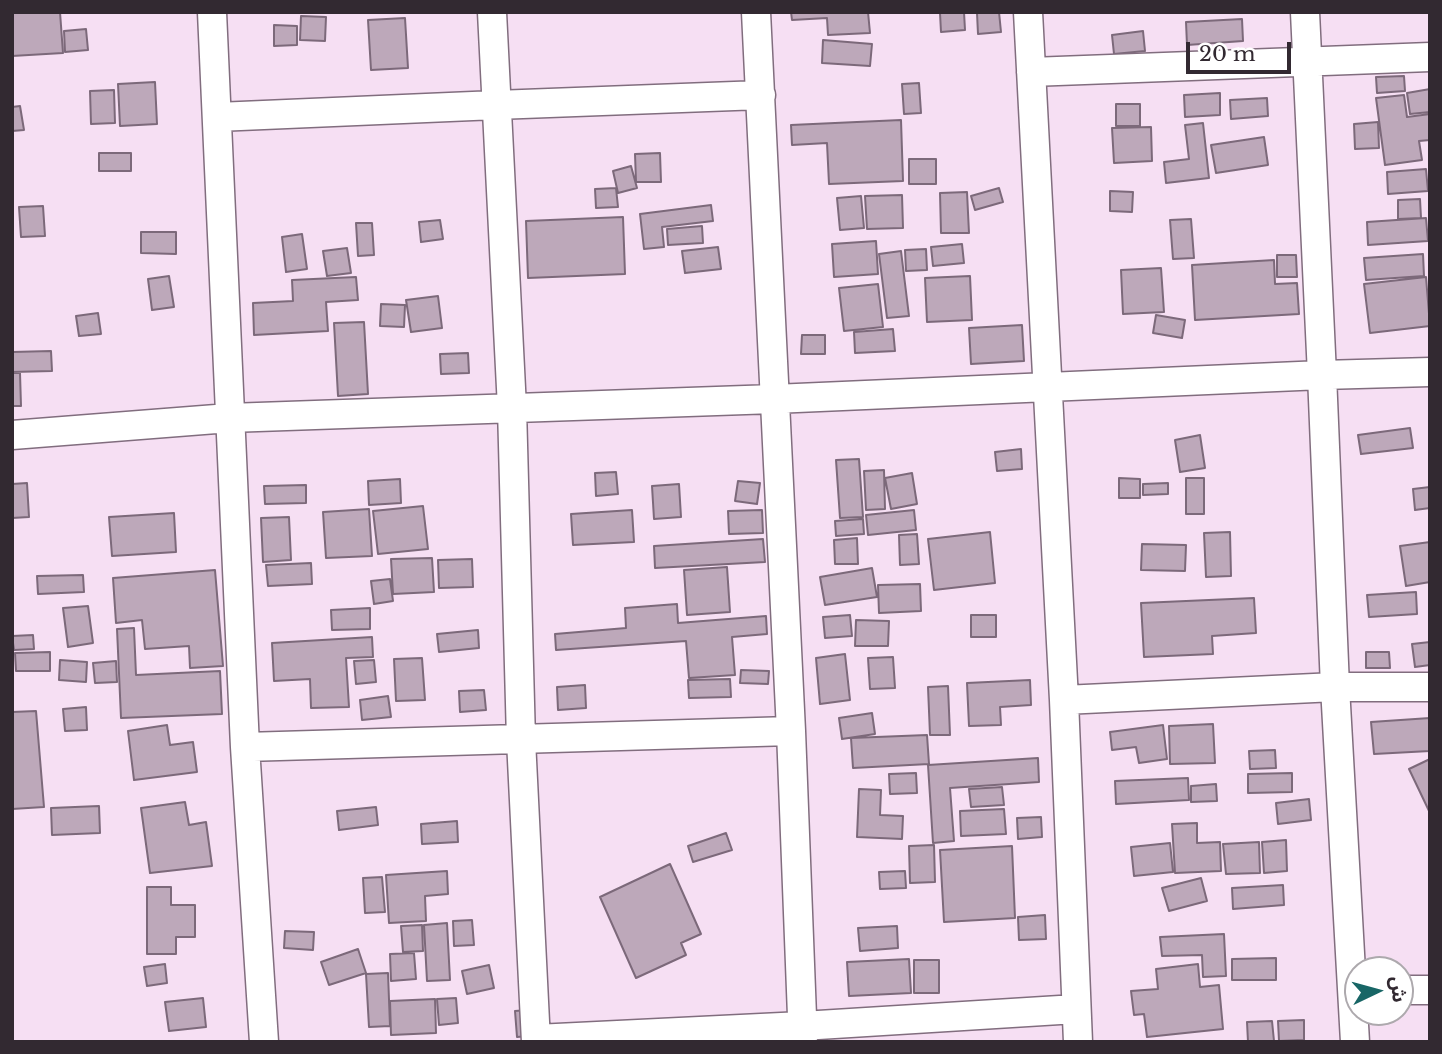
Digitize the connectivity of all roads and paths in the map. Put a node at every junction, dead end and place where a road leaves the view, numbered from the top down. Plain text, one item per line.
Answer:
1 (212, 12) edge
2 (492, 12) edge
3 (756, 12) edge
4 (1028, 12) edge
5 (1305, 12) edge
6 (1430, 57) edge
7 (1308, 61) junction
8 (1031, 72) junction
9 (761, 95) junction
10 (496, 105) junction
11 (217, 117) junction
12 (1430, 372) edge
13 (1322, 375) junction
14 (1048, 388) junction
15 (774, 399) junction
16 (512, 408) junction
17 (229, 418) junction
18 (12, 435) edge
19 (1335, 687) junction
20 (1430, 687) edge
21 (1065, 700) junction
22 (791, 731) junction
23 (521, 740) junction
24 (245, 747) junction
25 (1353, 956) edge
26 (1076, 1009) junction
27 (802, 1034) edge
28 (536, 1040) edge
29 (264, 1042) edge
30 (1078, 1042) edge

1 - 11 street
2 - 10 street
3 - 9 street
4 - 8 street
5 - 7 street
6 - 7 street
7 - 8 street
7 - 13 street
8 - 14 street
9 - 10 street
9 - 15 street
10 - 11 street
10 - 16 street
11 - 17 street
12 - 13 street
13 - 14 street
13 - 19 street
14 - 15 street
14 - 21 street
15 - 16 street
15 - 22 street
16 - 17 street
16 - 23 street
17 - 18 street
17 - 24 street
19 - 20 street
19 - 21 street
19 - 25 street
21 - 26 street
22 - 23 street
22 - 27 street
23 - 24 street
23 - 28 street
24 - 29 street
26 - 27 street
26 - 30 street
27 - 28 street

